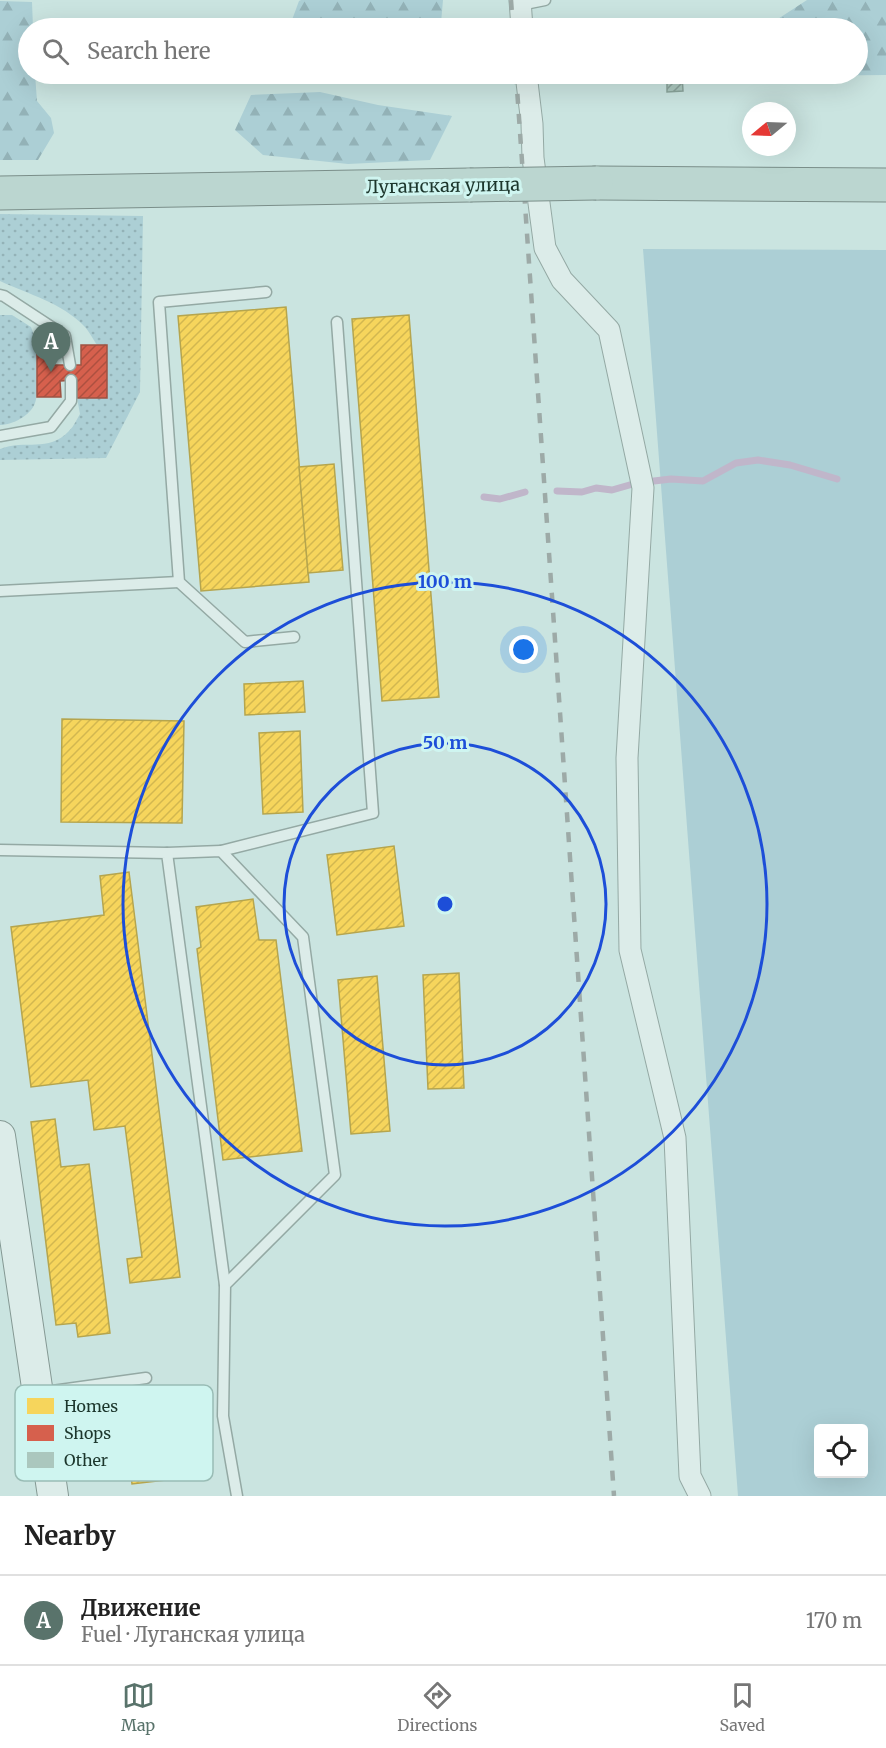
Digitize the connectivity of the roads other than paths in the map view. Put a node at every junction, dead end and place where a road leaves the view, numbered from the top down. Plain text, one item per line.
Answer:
1 (545, 0) edge
2 (520, 3) edge
3 (521, 18) edge
4 (527, 84) edge
5 (886, 185) edge
6 (0, 193) edge
7 (266, 292) dead end
8 (0, 295) edge
9 (337, 322) dead end
10 (70, 365) dead end
11 (71, 380) dead end
12 (0, 436) edge
13 (179, 582) junction
14 (0, 591) edge
15 (294, 637) dead end
16 (0, 850) edge
17 (221, 851) junction
18 (167, 853) junction
19 (0, 1136) edge
20 (225, 1285) junction
21 (146, 1378) dead end
22 (37, 1385) edge
23 (96, 1385) edge
24 (51, 1481) edge
25 (53, 1496) edge
26 (237, 1496) edge
27 (700, 1496) edge

1 - 2 lane
2 - 3 street
4 - 27 street
5 - 6 highway, Луганская улица, bridge
7 - 13 lane
8 - 10 lane
9 - 17 lane
11 - 12 lane
13 - 14 lane
13 - 15 lane
16 - 18 lane
17 - 18 lane
17 - 20 lane
18 - 20 lane
19 - 22 street
20 - 26 lane
21 - 23 lane
24 - 25 street

